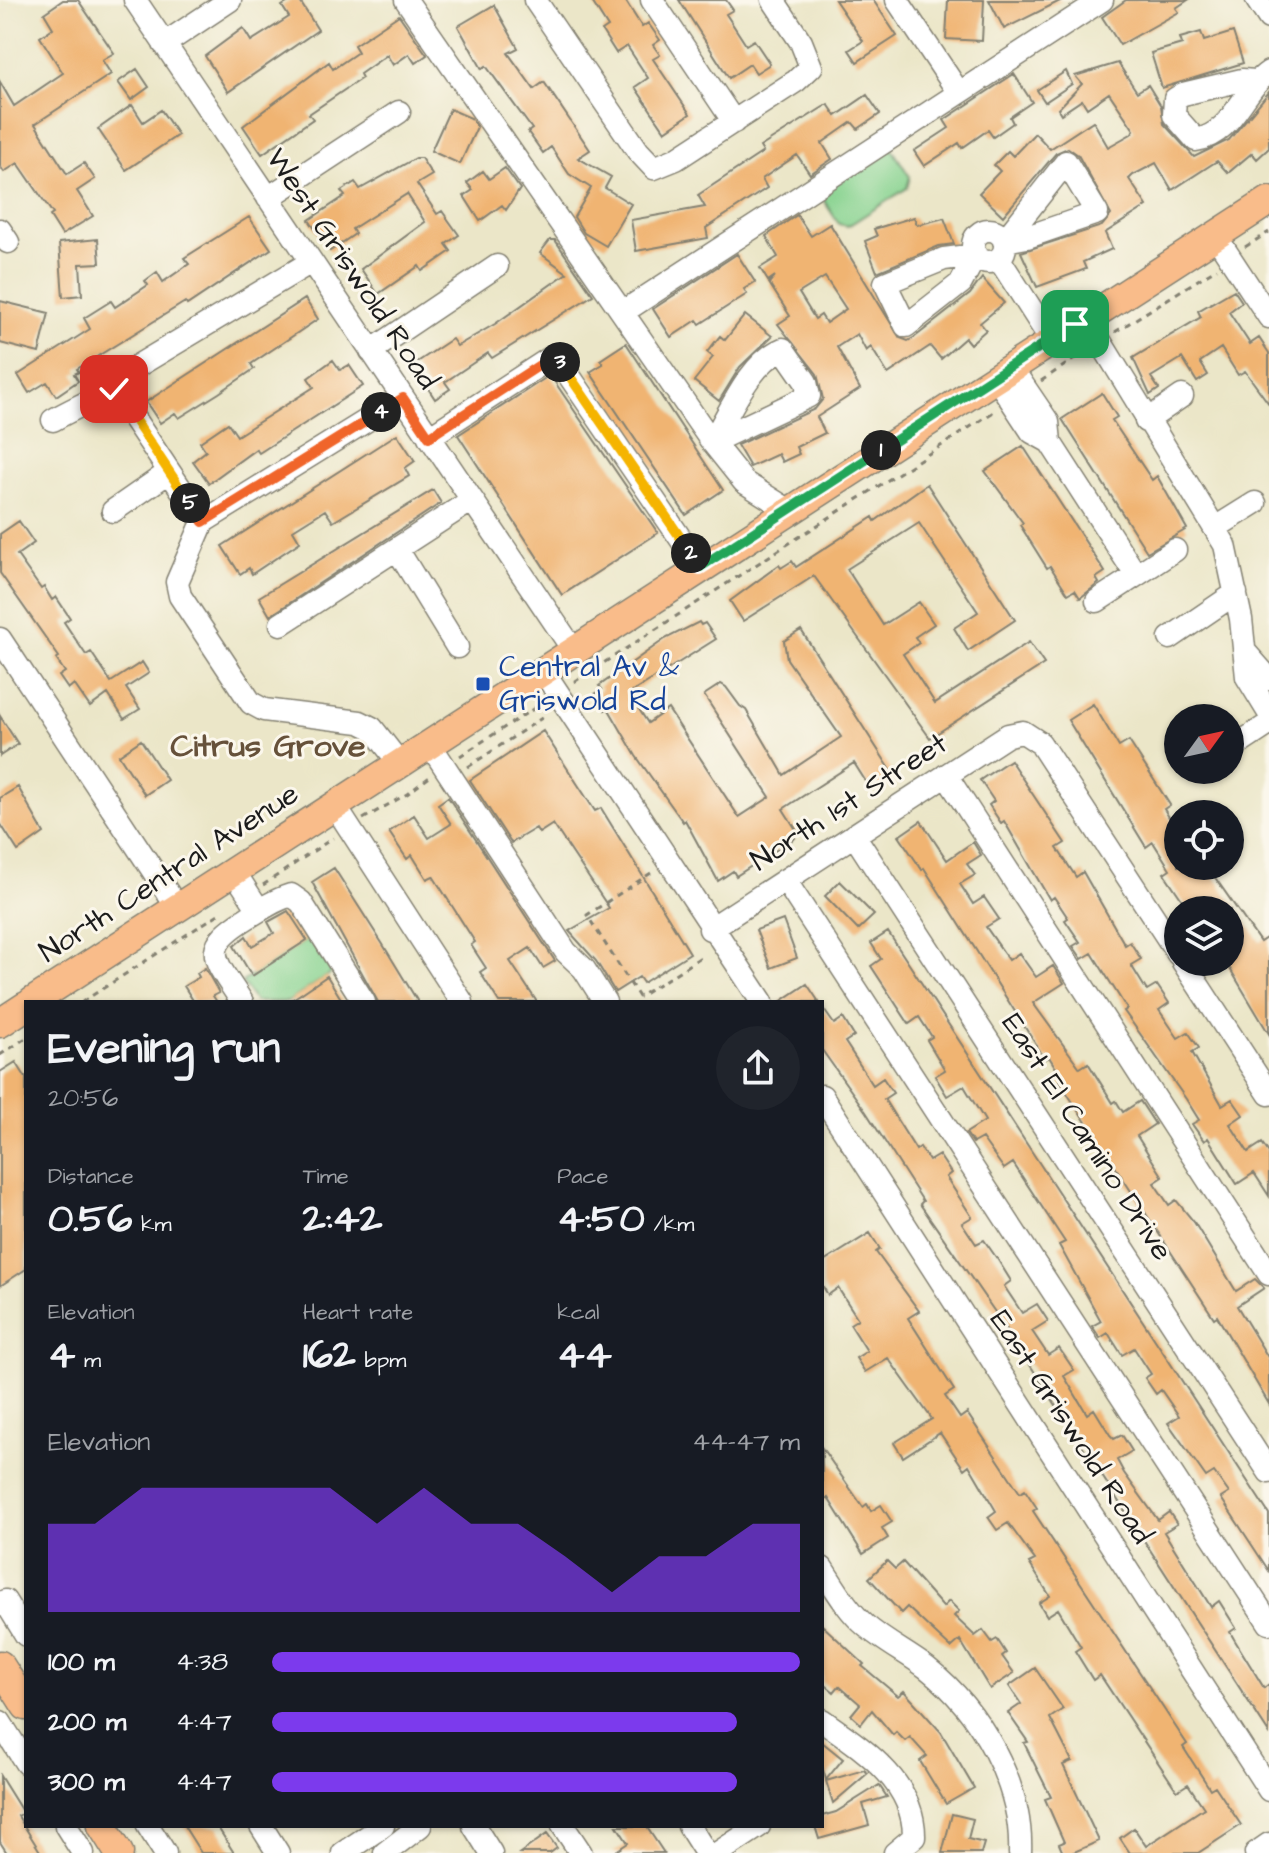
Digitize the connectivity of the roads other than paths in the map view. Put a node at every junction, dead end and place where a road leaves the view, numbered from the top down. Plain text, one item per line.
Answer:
1 (135, 0) edge
2 (230, 0) edge
3 (406, 0) edge
4 (535, 0) edge
5 (652, 0) edge
6 (773, 0) edge
7 (897, 0) edge
8 (1102, 0) edge
9 (1257, 0) edge
10 (1269, 18) edge
11 (164, 44) junction
12 (959, 93) junction
13 (399, 112) dead end
14 (734, 122) junction
15 (268, 198) junction
16 (1269, 201) edge
17 (1223, 246) junction
18 (976, 255) dead end
19 (311, 262) junction
20 (497, 266) dead end
21 (623, 312) junction
22 (1269, 317) edge
23 (1088, 333) junction
24 (1051, 340) junction
25 (371, 351) junction
26 (1003, 371) junction
27 (114, 389) junction
28 (1182, 396) dead end
29 (403, 398) junction
30 (53, 420) dead end
31 (1146, 421) junction
32 (429, 437) junction
33 (712, 442) junction
34 (169, 472) junction
35 (472, 500) junction
36 (1255, 503) dead end
37 (113, 511) dead end
38 (790, 511) junction
39 (203, 522) junction
40 (1215, 528) junction
41 (397, 549) junction
42 (1175, 550) dead end
43 (700, 567) junction
44 (1136, 575) junction
45 (1236, 593) junction
46 (1097, 601) dead end
47 (281, 624) dead end
48 (1170, 638) dead end
49 (1268, 645) edge
50 (2, 647) edge
51 (457, 647) dead end
52 (574, 651) junction
53 (1247, 654) junction
54 (556, 679) junction
55 (1269, 679) edge
56 (1269, 713) edge
57 (1269, 724) edge
58 (1244, 740) edge
59 (431, 746) junction
60 (401, 765) junction
61 (946, 775) junction
62 (335, 806) junction
63 (854, 835) junction
64 (233, 870) junction
65 (785, 880) junction
66 (254, 902) junction
67 (177, 907) junction
68 (710, 929) junction
69 (1164, 933) edge
70 (1192, 976) edge
71 (35, 1000) edge
72 (241, 1000) edge
73 (363, 1000) edge
74 (461, 1000) edge
75 (604, 1000) edge
76 (761, 1000) edge
77 (24, 1007) edge
78 (0, 1023) edge
79 (1269, 1094) edge
80 (824, 1099) edge
81 (1269, 1274) edge
82 (1269, 1472) edge
83 (824, 1571) edge
84 (0, 1605) edge
85 (1269, 1623) edge
86 (24, 1632) edge
87 (0, 1665) edge
88 (24, 1703) edge
89 (0, 1722) edge
90 (824, 1722) edge
91 (24, 1760) edge
92 (1269, 1790) edge
93 (67, 1828) edge
94 (103, 1828) edge
95 (149, 1828) edge
96 (262, 1828) edge
97 (380, 1828) edge
98 (417, 1828) edge
99 (475, 1828) edge
100 (564, 1828) edge
101 (690, 1828) edge
102 (756, 1828) edge
103 (1269, 1844) edge
104 (83, 1853) edge
105 (119, 1853) edge
106 (165, 1853) edge
107 (278, 1853) edge
108 (343, 1853) edge
109 (385, 1853) edge
110 (491, 1853) edge
111 (581, 1853) edge
112 (706, 1853) edge
113 (718, 1853) edge
114 (895, 1853) edge
115 (1020, 1853) edge
116 (1256, 1853) edge

1 - 11 street, West Griswold Road
2 - 11 street
3 - 21 street
4 - 14 street
5 - 14 street
6 - 14 street
7 - 12 street
8 - 12 street
9 - 10 street
11 - 15 street, West Griswold Road
12 - 21 street
13 - 15 street
15 - 19 street, West Griswold Road
16 - 17 main road, North Central Avenue
17 - 22 street
17 - 23 main road, North Central Avenue
18 - 24 street
19 - 25 street, West Griswold Road
19 - 27 street
20 - 25 street
21 - 33 street
23 - 24 main road, North Central Avenue
23 - 31 street
24 - 26 main road, North Central Avenue
25 - 29 street, West Griswold Road
26 - 38 main road, North Central Avenue
26 - 44 street
27 - 30 street
27 - 34 street
28 - 31 street
29 - 32 street, West Griswold Road
29 - 39 street
31 - 40 street
32 - 35 street, West Griswold Road
32 - 43 street
33 - 33 street
33 - 38 street
34 - 37 street
34 - 39 street
35 - 41 street
35 - 52 street, West Griswold Road
36 - 40 street
38 - 43 main road, North Central Avenue
39 - 60 street
40 - 45 street
41 - 47 street
41 - 51 street
42 - 44 street
43 - 52 main road, North Central Avenue
44 - 46 street
45 - 48 street
45 - 53 street
49 - 53 street
50 - 67 street
52 - 54 main road, North Central Avenue
53 - 55 street
53 - 56 street
54 - 59 main road, North Central Avenue
54 - 68 street
57 - 58 street
59 - 60 main road, North Central Avenue
59 - 75 street
60 - 62 main road, North Central Avenue
61 - 63 street, North 1st Street
61 - 69 street, North 1st Street
61 - 81 street
62 - 64 main road, North Central Avenue
62 - 74 street
63 - 65 street, North 1st Street
63 - 82 street, East El Camino Drive
64 - 66 street
64 - 67 main road, North Central Avenue
65 - 68 street, North 1st Street
65 - 85 street
66 - 72 street
66 - 73 street
67 - 71 main road, North Central Avenue
68 - 76 street
70 - 79 street
77 - 78 main road, North Central Avenue
80 - 92 street, East Griswold Road
83 - 115 street
84 - 86 street
87 - 88 main road
89 - 91 street
90 - 114 street
93 - 104 street
94 - 105 main road
95 - 106 street
96 - 107 street
97 - 108 street
98 - 109 street
99 - 110 street
100 - 111 street
101 - 112 street
102 - 113 street
103 - 116 street

